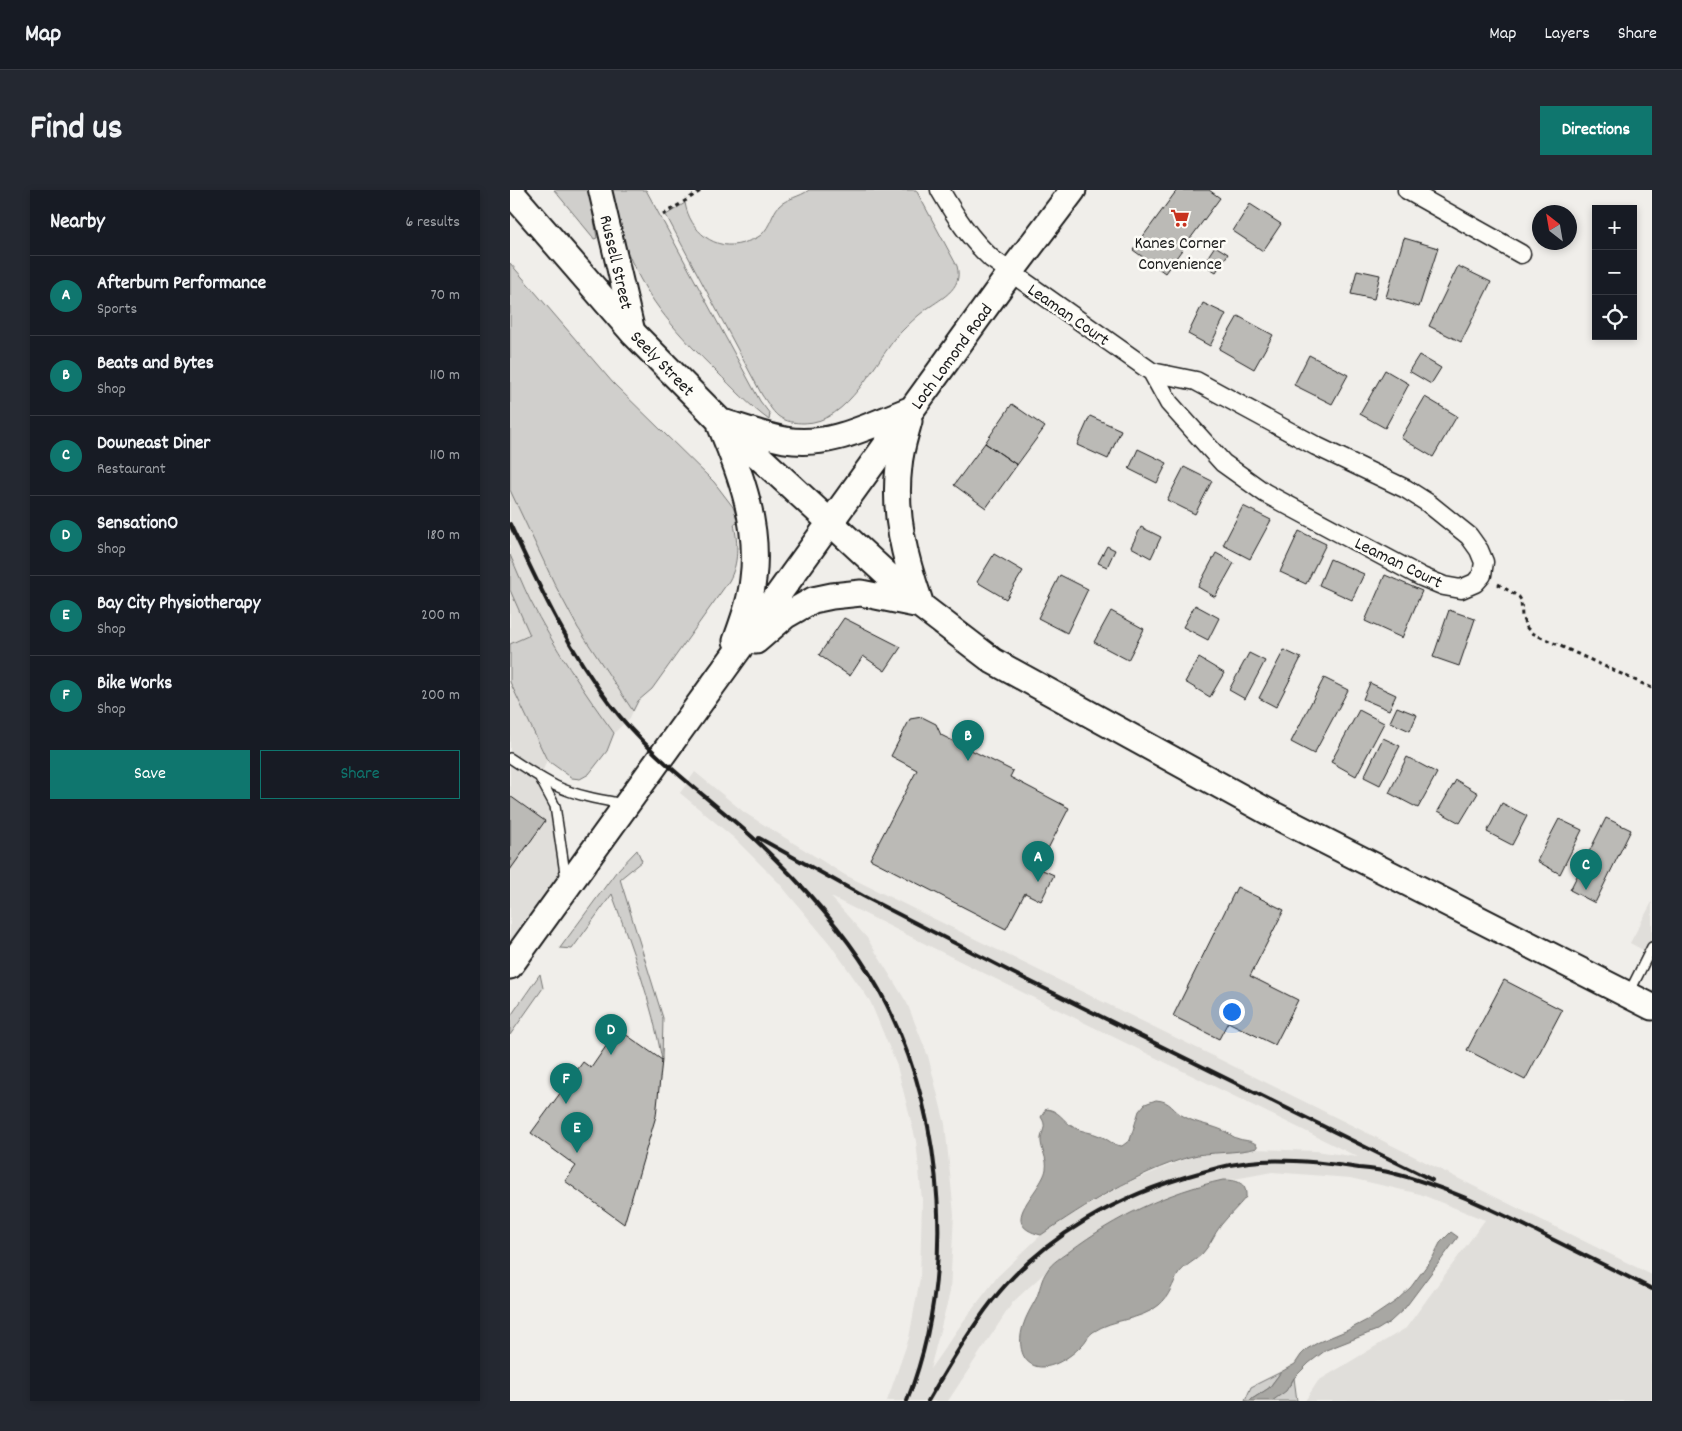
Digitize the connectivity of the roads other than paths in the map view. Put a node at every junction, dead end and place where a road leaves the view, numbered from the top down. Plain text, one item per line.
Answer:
1 (600, 190) edge
2 (940, 190) edge
3 (1073, 190) edge
4 (1407, 190) edge
5 (510, 191) edge
6 (1521, 254) dead end
7 (1011, 272) junction
8 (634, 334) junction
9 (1152, 372) junction
10 (912, 409) junction
11 (719, 420) junction
12 (830, 522) junction
13 (920, 605) junction
14 (729, 663) junction
15 (510, 758) edge
16 (540, 778) junction
17 (626, 805) junction
18 (567, 887) junction
19 (1652, 947) edge
20 (510, 966) edge
21 (1628, 995) junction
22 (1652, 1007) edge

1 - 8 street, Russell Street
2 - 7 street, Leaman Court
3 - 7 main road, Loch Lomond Road
4 - 6 street
5 - 8 main road, Seely Street
7 - 9 street, Leaman Court
7 - 10 main road, Loch Lomond Road
8 - 11 main road, Seely Street
9 - 9 street, Leaman Court
10 - 11 main road
10 - 12 main road, Loch Lomond Road
10 - 13 main road
11 - 12 main road, Seely Street
11 - 14 main road
12 - 13 main road, Seely Street
12 - 14 main road, Loch Lomond Road
13 - 14 main road
13 - 21 main road, Seely Street
14 - 17 main road
15 - 16 lane
16 - 17 lane
16 - 18 lane
17 - 18 main road
18 - 20 main road
19 - 21 lane
21 - 22 main road, Seely Street

